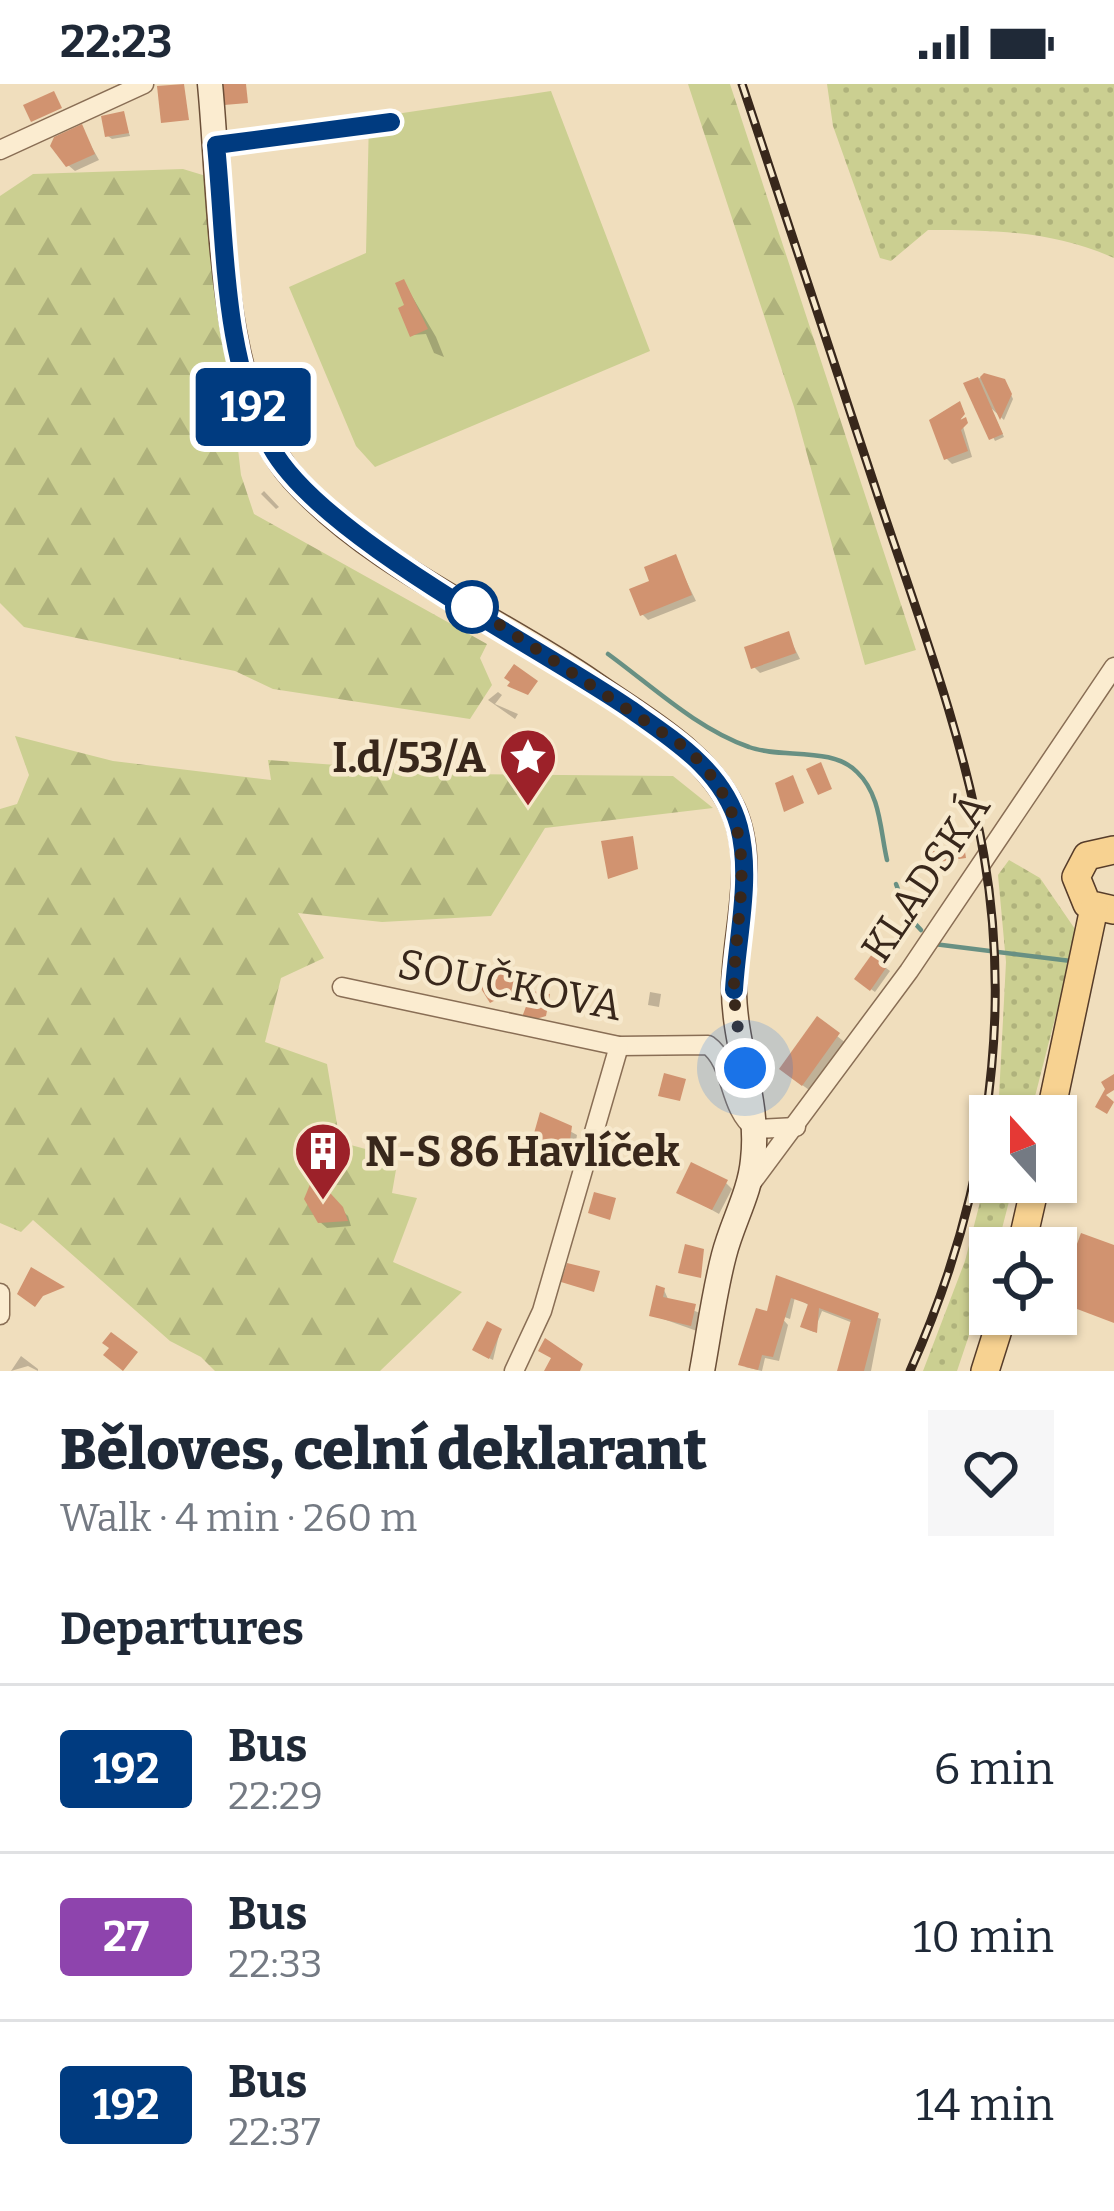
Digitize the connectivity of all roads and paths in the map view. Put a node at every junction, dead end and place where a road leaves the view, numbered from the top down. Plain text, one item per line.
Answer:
1 (144, 84) edge
2 (210, 84) edge
3 (391, 122) dead end
4 (216, 145) junction
5 (0, 150) edge
6 (1114, 667) edge
7 (1114, 850) edge
8 (1107, 911) edge
9 (342, 987) dead end
10 (619, 1046) junction
11 (1055, 1095) edge
12 (796, 1126) junction
13 (755, 1129) junction
14 (747, 1189) junction
15 (0, 1293) edge
16 (0, 1315) edge
17 (996, 1335) edge
18 (514, 1371) edge
19 (701, 1371) edge
20 (985, 1371) edge

1 - 5 street
2 - 4 main road, KLADSKÁ
3 - 4 street
4 - 13 main road, KLADSKÁ
6 - 12 street, KLADSKÁ
7 - 8 main road
8 - 11 main road
9 - 10 street, SOUČKOVA
10 - 13 street, SOUČKOVA
10 - 18 street
12 - 13 street
12 - 14 street, KLADSKÁ
13 - 14 main road, KLADSKÁ
14 - 19 main road, KLADSKÁ
15 - 16 street
17 - 20 main road

